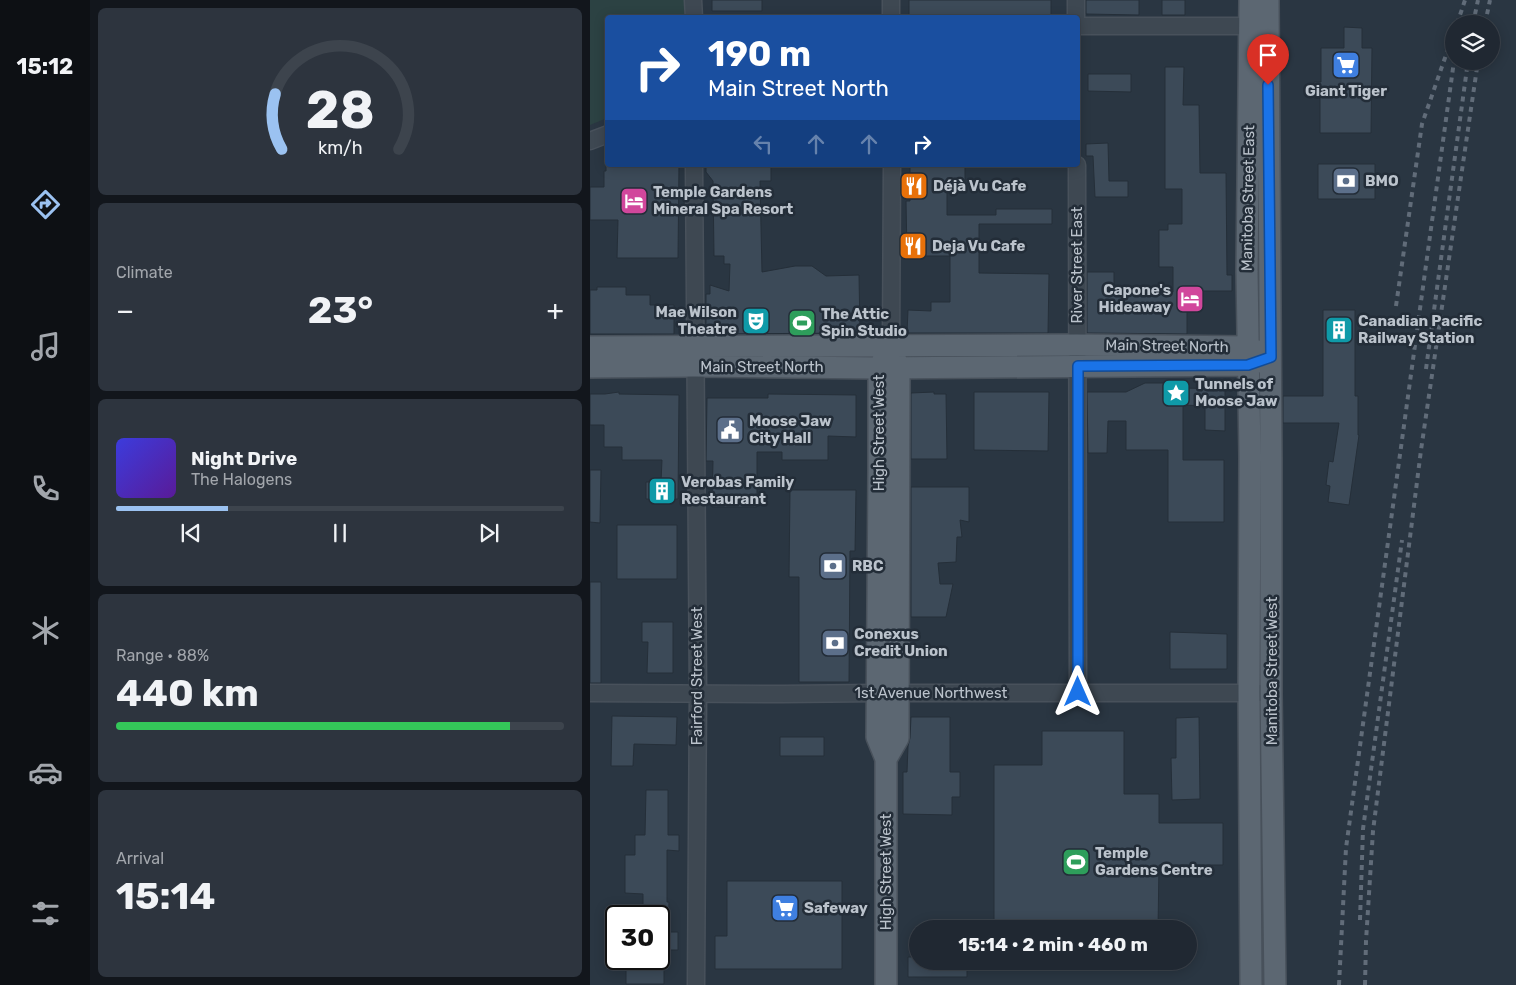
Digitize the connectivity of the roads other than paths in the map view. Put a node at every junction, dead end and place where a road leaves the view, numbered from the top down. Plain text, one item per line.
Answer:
1 (693, 0) edge
2 (891, 0) edge
3 (1076, 0) edge
4 (1250, 0) edge
5 (1268, 0) edge
6 (694, 15) edge
7 (891, 15) edge
8 (1076, 15) edge
9 (1080, 26) edge
10 (1259, 26) junction
11 (605, 135) edge
12 (590, 141) edge
13 (694, 167) edge
14 (892, 167) edge
15 (1076, 167) edge
16 (891, 346) junction
17 (590, 347) edge
18 (694, 356) junction
19 (1077, 356) junction
20 (1248, 356) junction
21 (1271, 357) junction
22 (590, 368) edge
23 (889, 368) junction
24 (590, 692) edge
25 (698, 692) junction
26 (877, 692) junction
27 (898, 692) junction
28 (1078, 692) junction
29 (1249, 692) junction
30 (1271, 692) junction
31 (886, 759) junction
32 (696, 985) edge
33 (886, 985) edge
34 (1251, 985) edge
35 (1275, 985) edge

1 - 6 street
2 - 7 street
3 - 8 street
4 - 10 main road, Manitoba Street East
5 - 10 main road, Manitoba Street East
9 - 10 street
10 - 20 main road, Manitoba Street East
10 - 21 main road, Manitoba Street East
11 - 12 street
13 - 18 street, Fairford Street West
14 - 16 street
15 - 19 street, River Street East
16 - 18 main road, Main Street North
16 - 19 main road, Main Street North
16 - 23 main road, High Street West
17 - 18 main road, Main Street North
18 - 22 main road, Main Street North
18 - 23 main road, Main Street North
18 - 25 street, Fairford Street West
19 - 20 main road, Main Street North
19 - 23 main road, Main Street North
19 - 28 street, River Street East
20 - 21 main road, Main Street North
20 - 29 main road, Manitoba Street West
21 - 30 main road, Manitoba Street West
23 - 26 main road, High Street West
23 - 27 main road, High Street West
24 - 25 street, 1st Avenue Northwest
25 - 26 street, 1st Avenue Northwest
25 - 32 street, Fairford Street West
26 - 27 street, 1st Avenue Northwest
26 - 31 main road, High Street West
27 - 28 street, 1st Avenue Northwest
27 - 31 main road, High Street West
28 - 29 street, 1st Avenue Northwest
29 - 30 street, 1st Avenue Northwest
29 - 34 main road, Manitoba Street West
30 - 35 main road, Manitoba Street West
31 - 33 main road, High Street West

